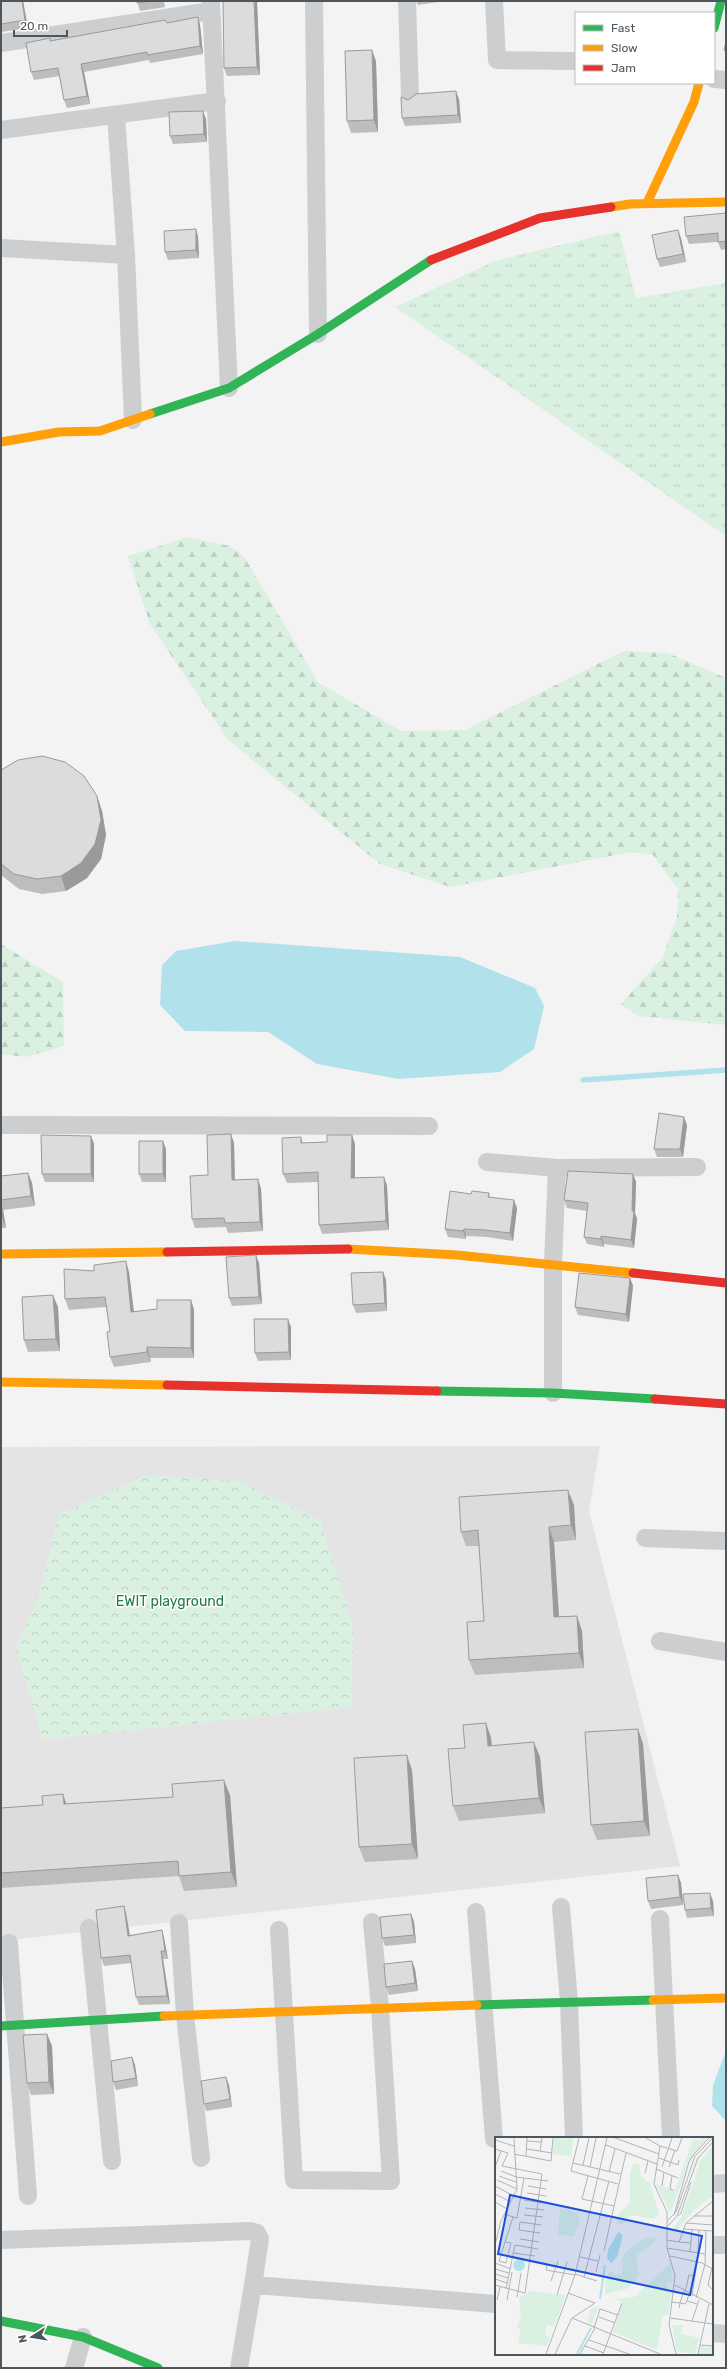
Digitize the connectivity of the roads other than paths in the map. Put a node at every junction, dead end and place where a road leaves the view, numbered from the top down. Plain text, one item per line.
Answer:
1 (314, 1) edge
2 (407, 1) edge
3 (494, 1) edge
4 (211, 6) edge
5 (722, 6) edge
6 (715, 25) edge
7 (1, 43) edge
8 (575, 61) edge
9 (715, 79) edge
10 (726, 80) edge
11 (699, 84) edge
12 (410, 97) edge
13 (217, 101) junction
14 (116, 116) junction
15 (1, 130) edge
16 (726, 202) edge
17 (647, 203) junction
18 (1, 248) edge
19 (126, 255) junction
20 (318, 334) junction
21 (228, 388) junction
22 (133, 420) junction
23 (1, 442) edge
24 (1, 1124) edge
25 (429, 1126) dead end
26 (487, 1162) dead end
27 (697, 1167) dead end
28 (557, 1168) junction
29 (1, 1254) edge
30 (553, 1264) junction
31 (726, 1282) edge
32 (1, 1382) edge
33 (553, 1393) junction
34 (726, 1404) edge
35 (645, 1538) dead end
36 (726, 1541) edge
37 (660, 1641) dead end
38 (726, 1652) edge
39 (562, 1907) dead end
40 (476, 1912) dead end
41 (660, 1919) dead end
42 (372, 1922) dead end
43 (179, 1923) dead end
44 (89, 1928) dead end
45 (279, 1930) dead end
46 (9, 1943) dead end
47 (726, 1998) edge
48 (665, 2000) junction
49 (569, 2002) junction
50 (483, 2005) junction
51 (380, 2008) junction
52 (284, 2011) junction
53 (186, 2015) junction
54 (97, 2020) junction
55 (7, 2026) edge
56 (574, 2137) edge
57 (671, 2137) edge
58 (494, 2139) dead end
59 (201, 2158) dead end
60 (112, 2161) dead end
61 (726, 2183) edge
62 (713, 2184) edge
63 (28, 2196) dead end
64 (1, 2240) edge
65 (713, 2245) edge
66 (726, 2245) edge
67 (253, 2285) junction
68 (495, 2304) edge
69 (1, 2321) edge
70 (713, 2333) edge
71 (726, 2334) edge
72 (82, 2337) junction
73 (74, 2368) edge
74 (158, 2368) edge
75 (239, 2368) edge

1 - 20 street
2 - 12 street
3 - 8 street
4 - 7 street
4 - 13 street
5 - 6 street
9 - 10 street
11 - 17 street
13 - 14 street
13 - 21 street
14 - 15 street
14 - 19 street
16 - 17 street
17 - 20 street
18 - 19 street
19 - 22 street
20 - 21 street
21 - 22 street
22 - 23 street
24 - 25 street
26 - 28 street
27 - 28 street
28 - 30 street
29 - 30 street
30 - 31 street
30 - 33 street
32 - 33 street
33 - 34 street
35 - 36 street
37 - 38 street
39 - 49 street
40 - 50 street
41 - 48 street
42 - 51 street
43 - 53 street
44 - 54 street
45 - 52 street
46 - 55 street
47 - 48 street
48 - 49 street
48 - 57 street
49 - 50 street
49 - 56 street
50 - 51 street
50 - 58 street
51 - 52 street
51 - 52 street
52 - 53 street
53 - 54 street
53 - 59 street
54 - 55 street
54 - 60 street
55 - 63 street
61 - 62 street
64 - 67 street
65 - 66 street
67 - 68 street
67 - 75 street
69 - 72 street
70 - 71 street
72 - 73 street
72 - 74 street

